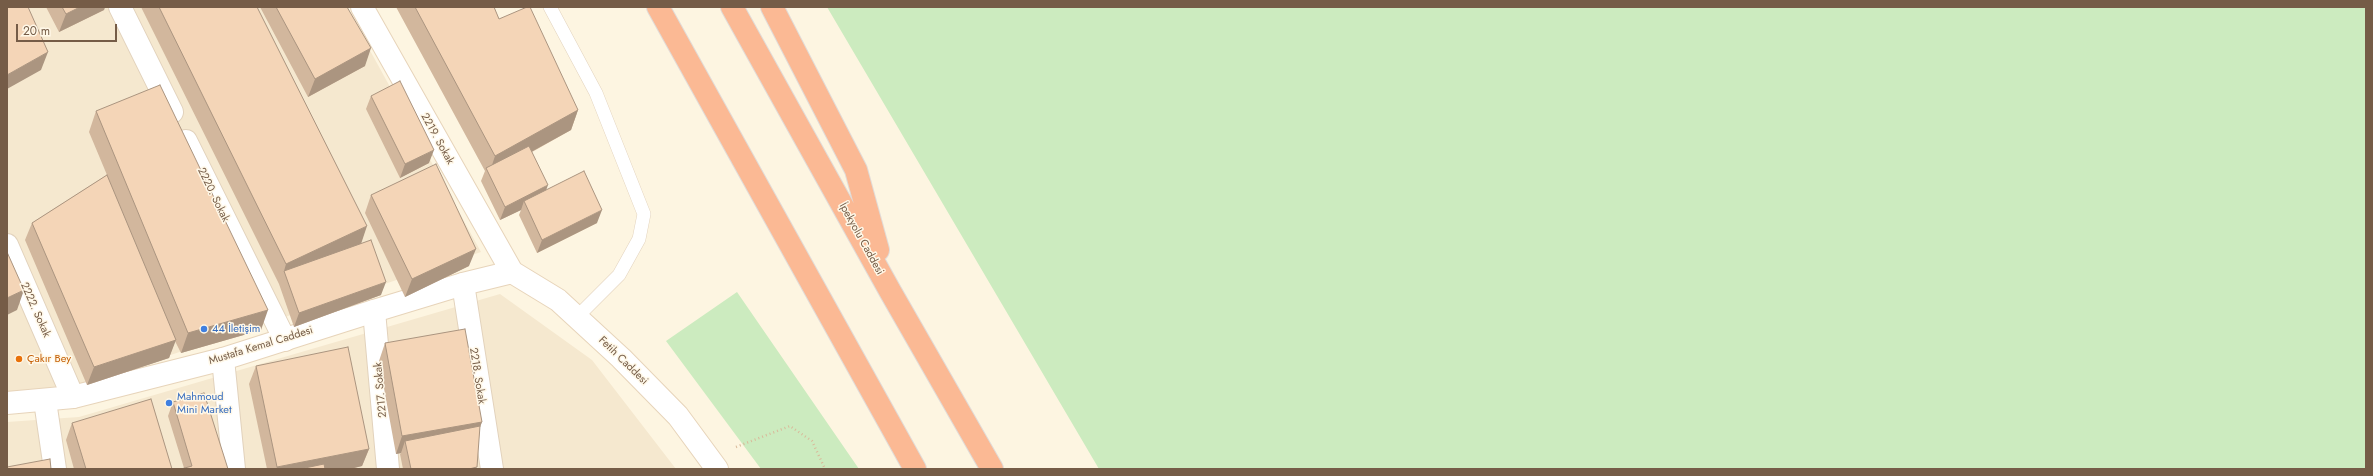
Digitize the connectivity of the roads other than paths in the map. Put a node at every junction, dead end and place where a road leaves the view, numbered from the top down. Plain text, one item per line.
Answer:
1 (120, 7) edge
2 (362, 7) edge
3 (550, 7) edge
4 (658, 7) edge
5 (732, 7) edge
6 (772, 7) edge
7 (7, 245) edge
8 (512, 272) junction
9 (463, 284) junction
10 (890, 291) junction
11 (374, 310) junction
12 (577, 318) junction
13 (285, 340) junction
14 (222, 359) junction
15 (74, 397) junction
16 (45, 400) junction
17 (7, 403) edge
18 (712, 463) edge
19 (55, 469) edge
20 (234, 469) edge
21 (388, 469) edge
22 (492, 469) edge
23 (915, 469) edge
24 (992, 469) edge

1 - 13 street, 2220. Sokak
2 - 8 street, 2219. Sokak
3 - 12 lane
4 - 23 highway
5 - 10 highway, İpekyolu Caddesi
6 - 10 highway
7 - 15 street, 2222. Sokak
8 - 9 street, Mustafa Kemal Caddesi
8 - 12 street, Fetih Caddesi
9 - 11 street, Mustafa Kemal Caddesi
9 - 22 street, 2218. Sokak
10 - 24 highway, İpekyolu Caddesi
11 - 13 street, Mustafa Kemal Caddesi
11 - 21 street, 2217. Sokak
12 - 18 street, Fetih Caddesi
13 - 14 street, Mustafa Kemal Caddesi
14 - 15 street, Mustafa Kemal Caddesi
14 - 20 street
15 - 16 street, Mustafa Kemal Caddesi
16 - 17 street, Mustafa Kemal Caddesi
16 - 19 street

